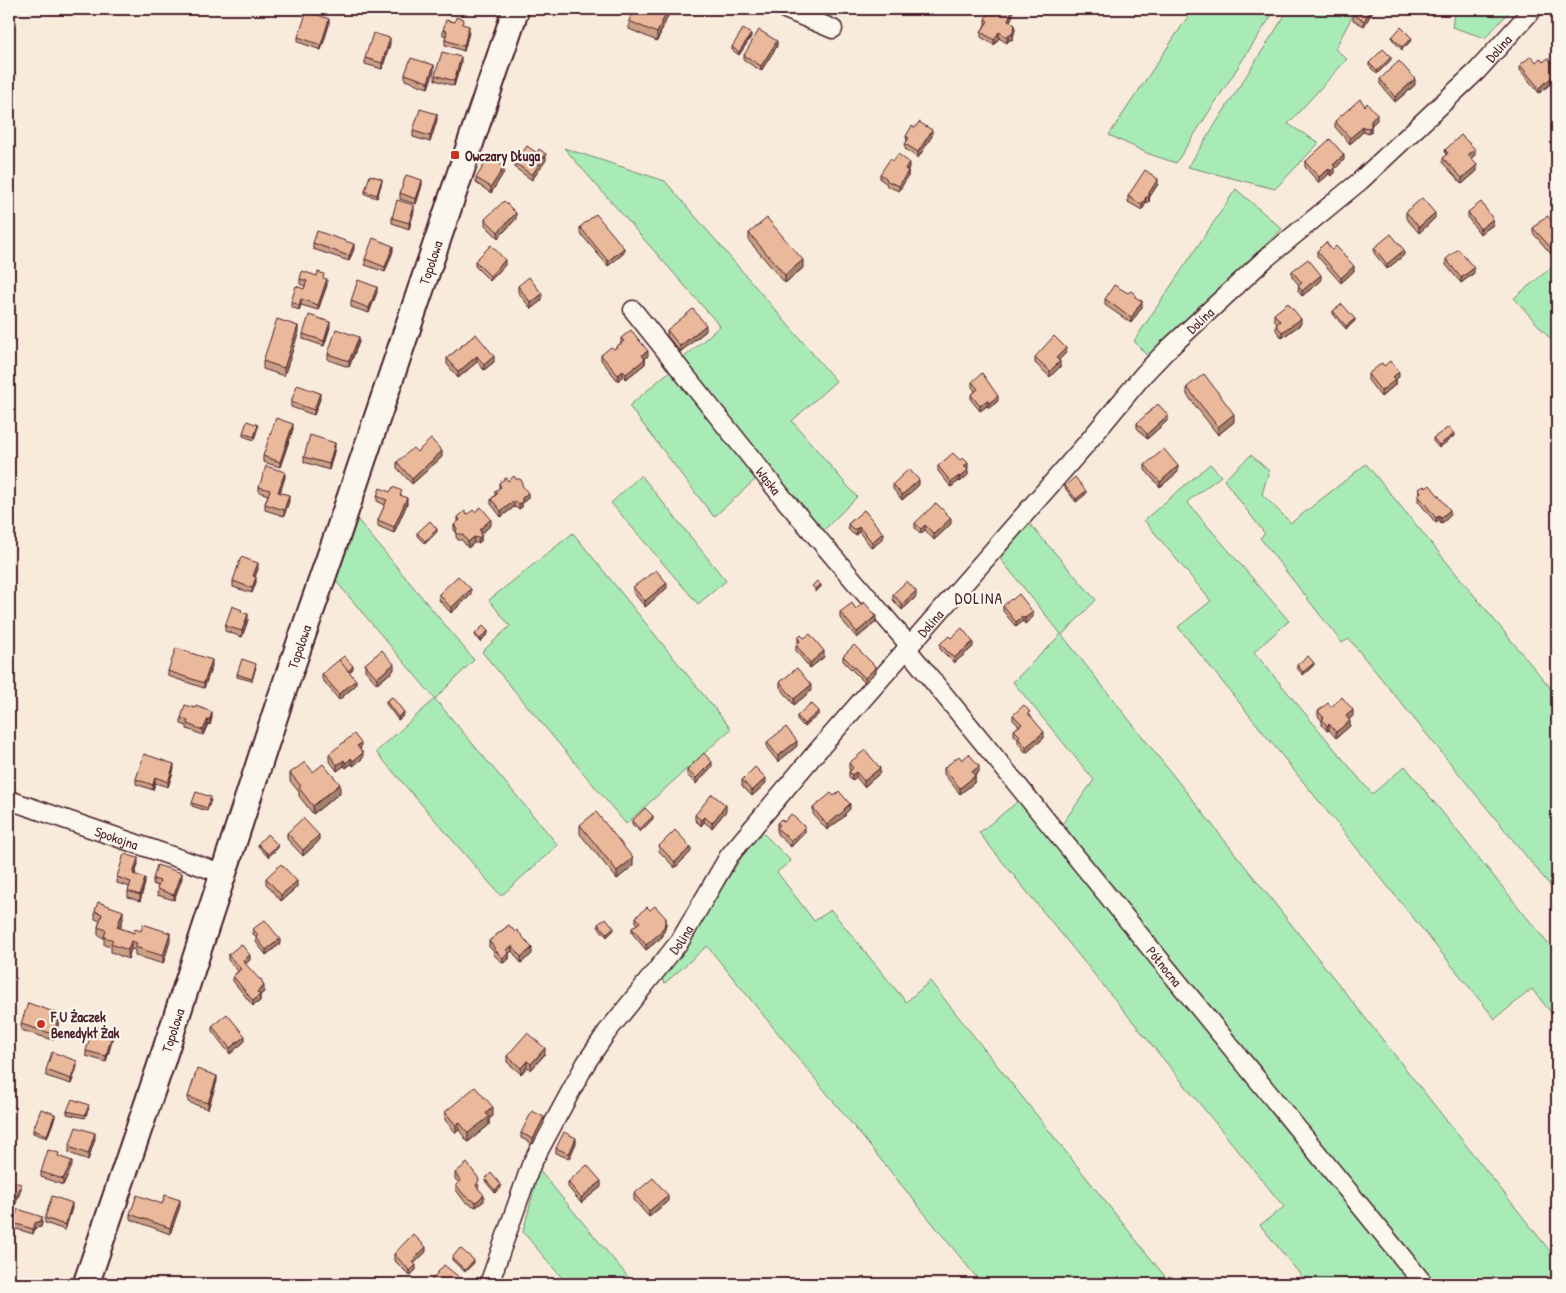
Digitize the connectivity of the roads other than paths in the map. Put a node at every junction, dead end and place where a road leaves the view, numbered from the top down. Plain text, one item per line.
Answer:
1 (516, 9) edge
2 (785, 9) edge
3 (1533, 9) edge
4 (833, 29) dead end
5 (633, 310) dead end
6 (908, 646) junction
7 (9, 800) edge
8 (224, 874) junction
9 (86, 1284) edge
10 (490, 1284) edge
11 (1424, 1284) edge

1 - 8 street, Topolowa
2 - 4 street
3 - 6 street, Dolina
5 - 6 street, Wąska
6 - 10 street, Dolina
6 - 11 street, Północna
7 - 8 street, Spokojna
8 - 9 street, Topolowa

